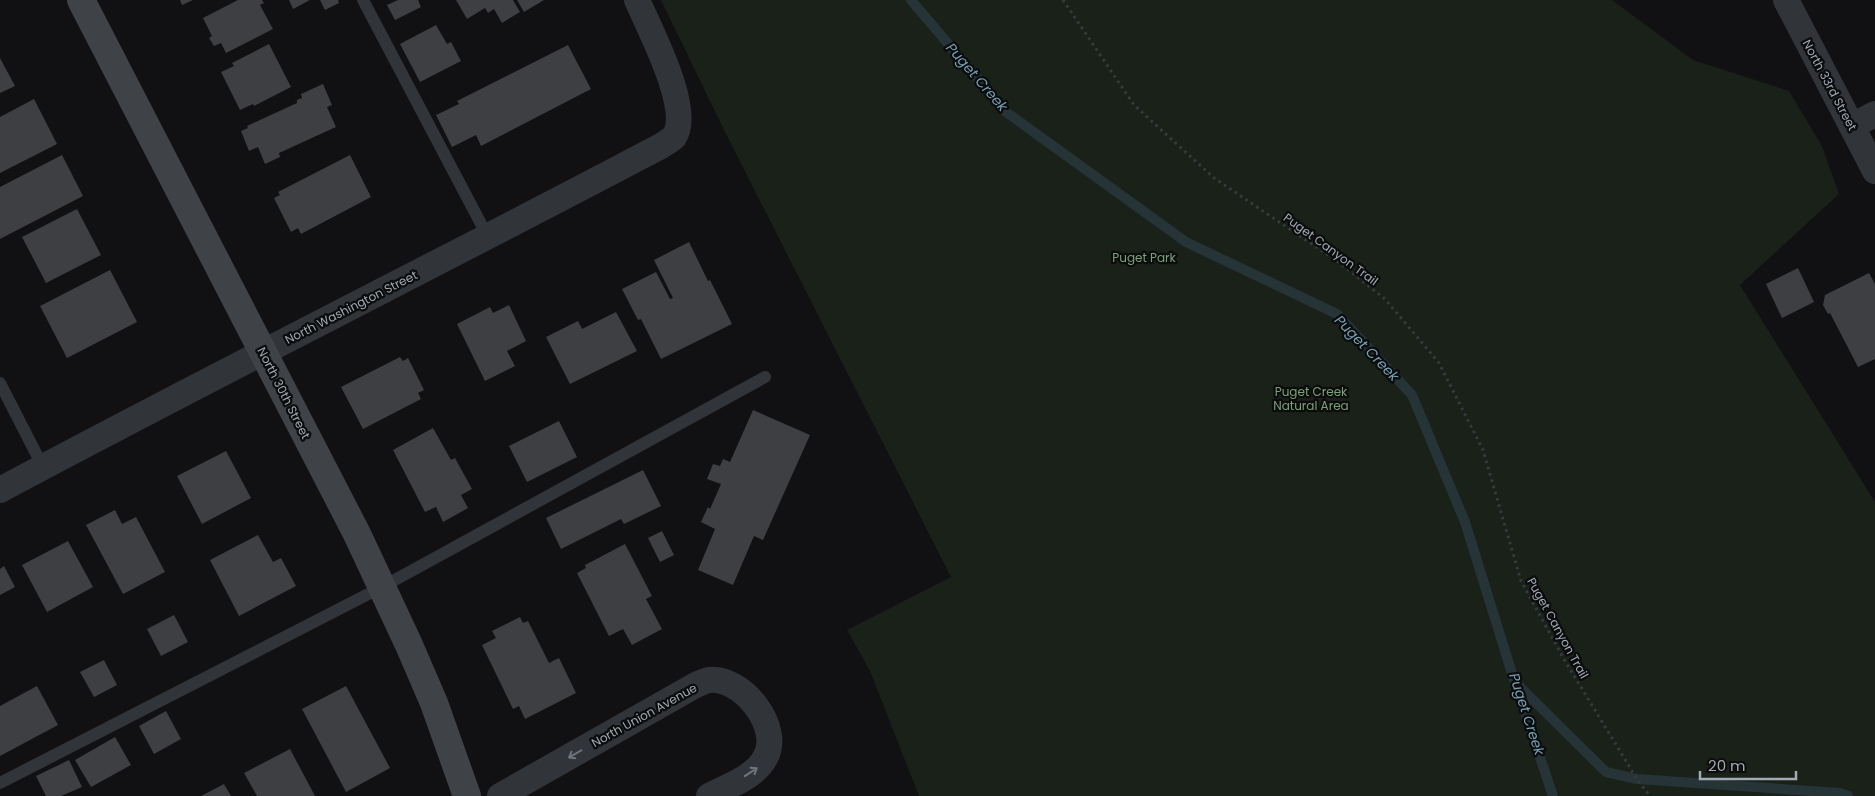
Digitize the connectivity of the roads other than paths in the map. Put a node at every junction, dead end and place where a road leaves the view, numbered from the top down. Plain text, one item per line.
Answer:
1 (81, 0) edge
2 (363, 0) edge
3 (637, 0) edge
4 (1786, 0) edge
5 (1875, 114) edge
6 (1852, 126) junction
7 (1875, 171) edge
8 (488, 238) junction
9 (263, 352) junction
10 (765, 377) dead end
11 (0, 383) edge
12 (43, 467) junction
13 (0, 490) edge
14 (382, 587) junction
15 (0, 783) edge
16 (467, 796) edge
17 (500, 796) edge
18 (709, 796) edge

1 - 9 main road, North 30th Street
2 - 8 lane
3 - 8 street, North Washington Street
4 - 6 street, North 33rd Street
5 - 6 street
6 - 7 street, North 33rd Street
8 - 9 street, North Washington Street
9 - 12 street, North Washington Street
9 - 14 main road, North 30th Street
10 - 14 lane
11 - 12 lane
12 - 13 street, North Washington Street
14 - 15 lane
14 - 16 main road, North 30th Street
18 -> 17 street, North Union Avenue

